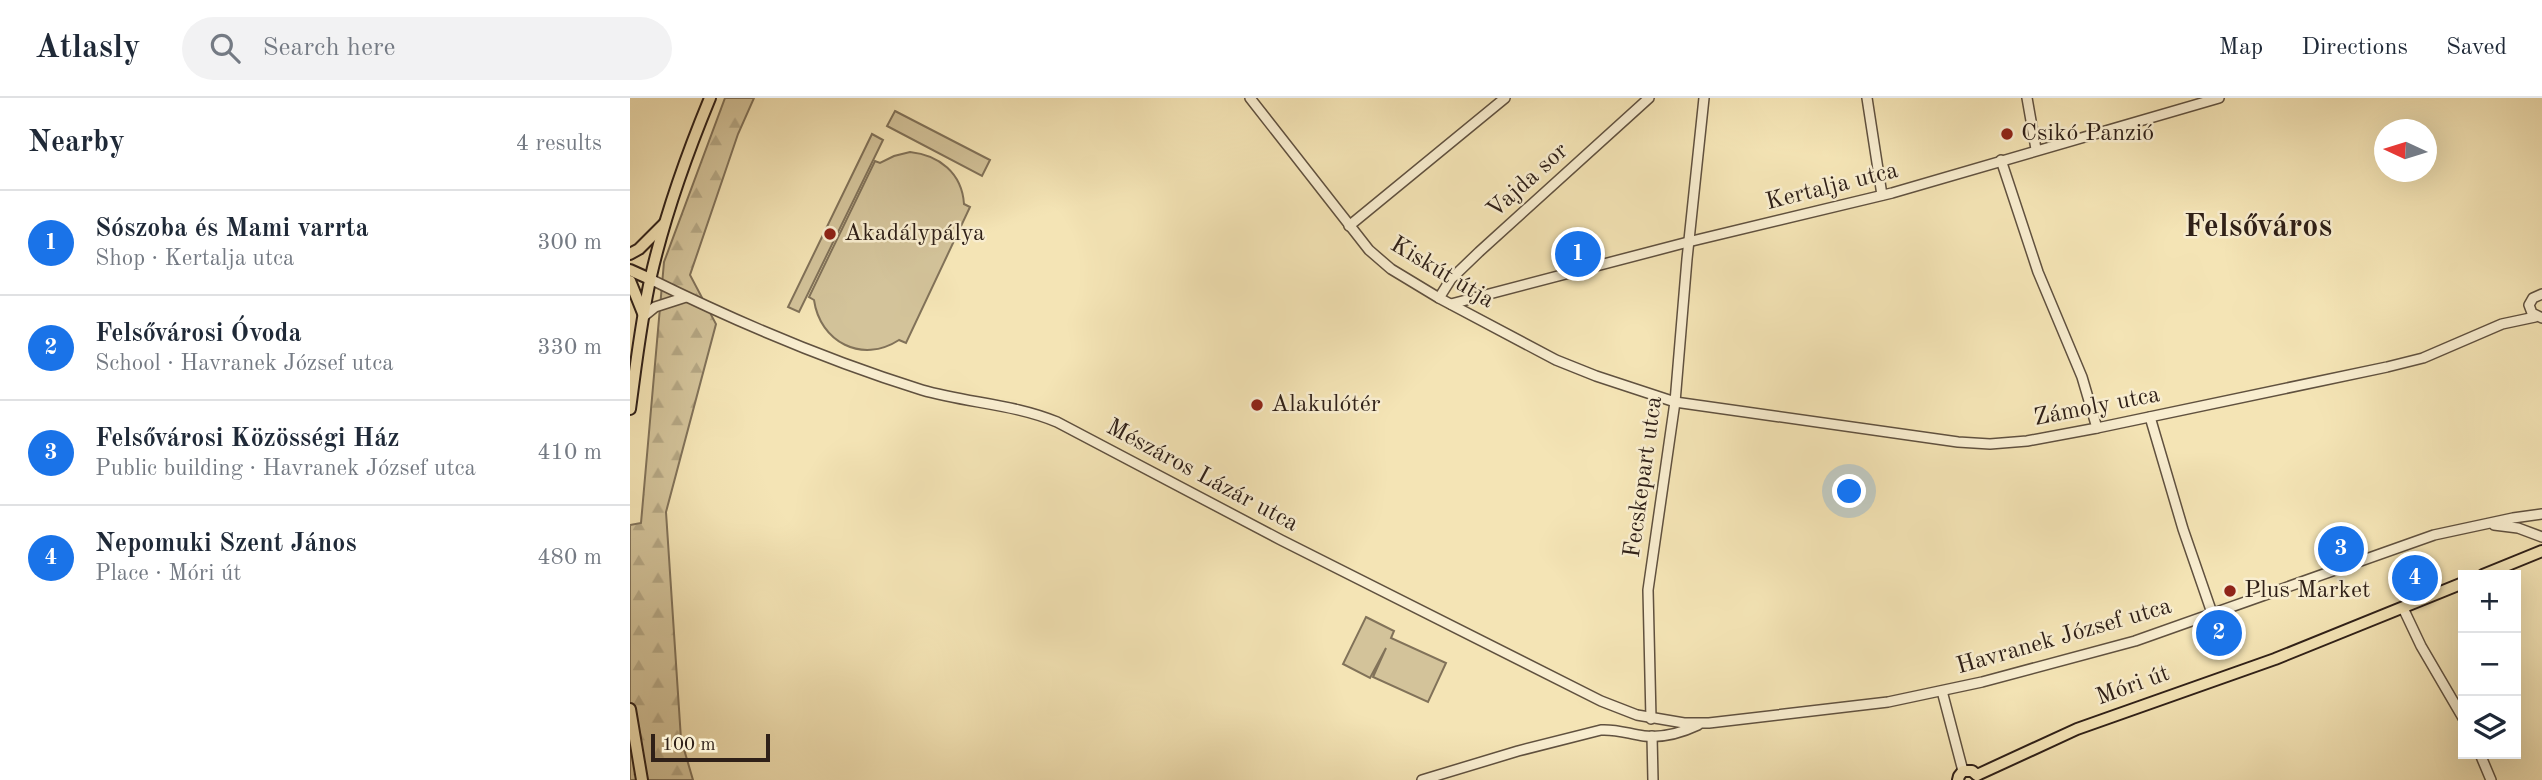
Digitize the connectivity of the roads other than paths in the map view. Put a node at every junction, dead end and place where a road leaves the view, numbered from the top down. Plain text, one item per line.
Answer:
1 (710, 98) edge
2 (1505, 98) edge
3 (1649, 98) edge
4 (1704, 98) edge
5 (1867, 98) edge
6 (2027, 98) edge
7 (2219, 98) edge
8 (1252, 99) edge
9 (2036, 149) junction
10 (2001, 160) junction
11 (1882, 195) junction
12 (664, 224) junction
13 (1349, 226) junction
14 (1688, 242) junction
15 (630, 254) edge
16 (630, 270) edge
17 (650, 279) junction
18 (630, 281) edge
19 (2541, 293) edge
20 (686, 297) junction
21 (1439, 298) junction
22 (1451, 304) junction
23 (2529, 305) junction
24 (644, 316) junction
25 (2538, 317) edge
26 (2517, 319) junction
27 (1675, 402) junction
28 (630, 409) edge
29 (2150, 417) junction
30 (2097, 428) junction
31 (2542, 514) edge
32 (2489, 524) junction
33 (2542, 537) edge
34 (2542, 551) edge
35 (2495, 570) edge
36 (2458, 585) edge
37 (2403, 608) junction
38 (2212, 614) junction
39 (1942, 691) junction
40 (630, 709) edge
41 (2458, 709) edge
42 (1637, 715) junction
43 (1656, 720) junction
44 (1701, 723) junction
45 (1634, 734) junction
46 (1656, 736) junction
47 (2482, 759) edge
48 (1961, 775) edge
49 (1978, 777) edge
50 (642, 780) edge
51 (1422, 780) edge
52 (1653, 780) edge
53 (2491, 780) edge

1 - 12 main road
2 - 13 street
3 - 21 street, Vajda sor
4 - 14 street, Fecskepart utca
5 - 11 street
6 - 9 street
7 - 9 street, Kertalja utca
8 - 13 street, Kiskút útja
9 - 10 street, Kertalja utca
10 - 11 street, Kertalja utca
10 - 30 street
11 - 14 street, Kertalja utca
12 - 15 main road
12 - 17 main road
13 - 21 street, Kiskút útja
14 - 22 street, Kertalja utca
14 - 27 street, Fecskepart utca
16 - 17 main road
17 - 20 street
17 - 24 main road
18 - 24 main road
19 - 23 street, Zámoly utca
20 - 24 street
20 - 42 street, Mészáros Lázár utca
21 - 22 street, Kiskút útja
22 - 27 street, Kiskút útja
23 - 25 street
23 - 26 street, Zámoly utca
24 - 28 main road
25 - 26 street, Zámoly utca
26 - 29 street, Zámoly utca
27 - 30 street, Zámoly utca
27 - 43 street, Fecskepart utca
29 - 30 street, Zámoly utca
29 - 38 street
31 - 32 street, Havranek József utca
32 - 33 street
32 - 38 street, Havranek József utca
34 - 35 main road
36 - 37 main road, Móri út
37 - 41 street
37 - 49 main road, Móri út
38 - 39 street, Havranek József utca
39 - 44 street, Havranek József utca
39 - 48 street
40 - 50 main road
42 - 43 street, Havranek József utca
42 - 45 street
43 - 44 street, Havranek József utca
43 - 46 street, Fecskepart utca
44 - 46 street
45 - 46 street
45 - 51 street
46 - 52 street
47 - 53 street
48 - 49 main road

